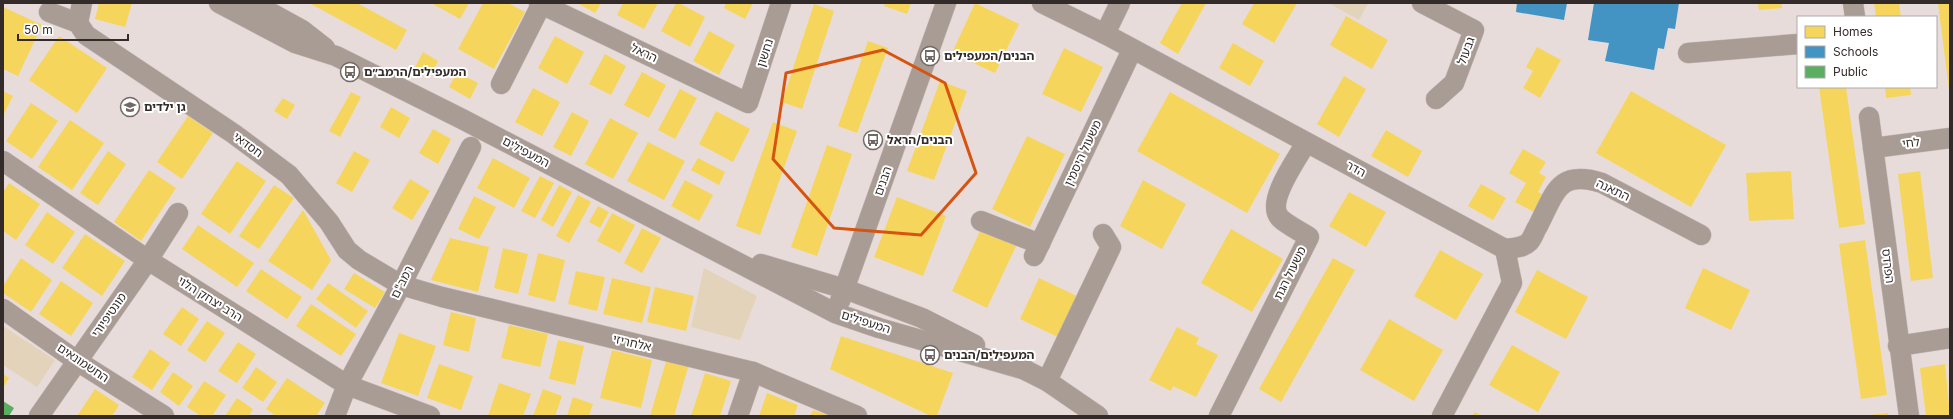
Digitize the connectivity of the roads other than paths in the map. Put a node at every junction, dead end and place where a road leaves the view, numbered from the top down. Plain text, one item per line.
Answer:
1 (82, 3) edge
2 (219, 3) edge
3 (253, 3) edge
4 (541, 3) edge
5 (781, 3) edge
6 (946, 3) edge
7 (1042, 3) edge
8 (1120, 3) edge
9 (1422, 3) edge
10 (1853, 3) edge
11 (49, 12) dead end
12 (1855, 16) edge
13 (78, 23) junction
14 (1105, 34) junction
15 (1797, 44) edge
16 (1132, 50) junction
17 (1688, 53) dead end
18 (336, 56) junction
19 (501, 84) dead end
20 (1436, 100) dead end
21 (748, 103) joint
22 (1869, 117) dead end
23 (1950, 138) edge
24 (1306, 142) junction
25 (470, 147) dead end
26 (1874, 154) junction
27 (3, 161) edge
28 (178, 213) dead end
29 (981, 221) dead end
30 (1103, 234) dead end
31 (1702, 235) dead end
32 (1505, 249) junction
33 (716, 251) junction
34 (148, 260) junction
35 (401, 284) junction
36 (845, 289) junction
37 (3, 309) edge
38 (835, 313) junction
39 (1949, 338) edge
40 (1899, 348) junction
41 (77, 361) junction
42 (1026, 370) junction
43 (753, 372) junction
44 (1047, 381) junction
45 (347, 385) junction
46 (39, 416) edge
47 (164, 416) edge
48 (335, 416) edge
49 (430, 416) edge
50 (738, 416) edge
51 (857, 416) edge
52 (1098, 416) edge
53 (1219, 416) edge
54 (1442, 416) edge
55 (1909, 416) edge

1 - 13 street
2 - 18 street, המעפילים
3 - 18 street, המעפילים
4 - 19 street
4 - 21 street, הראל
5 - 21 street, נחשון
6 - 36 street, הבנים
7 - 14 street, הדר
8 - 14 street
9 - 20 street, גבעול
10 - 12 street
11 - 13 street, חסדאי
13 - 35 street, חסדאי
14 - 16 street, הדר
15 - 17 street
16 - 24 street, הדר
16 - 29 street, משעול היסמין
18 - 33 street, המעפילים
22 - 26 street, הפרדס
23 - 26 street, לחי
24 - 32 street, הדר
24 - 53 street, משעול הגת
25 - 35 street, רמב"ם
26 - 40 street, הפרדס
27 - 34 street, הרב יצחק הלוי
28 - 34 street, מונטיפיורי
30 - 44 street
31 - 32 street, התאנה
32 - 54 street
33 - 36 street, המעפילים
33 - 38 street, המעפילים
34 - 41 street, מונטיפיורי
34 - 45 street, הרב יצחק הלוי
35 - 43 street, אלחריזי
35 - 45 street, רמב"ם
36 - 38 street, הבנים
36 - 42 street, המעפילים
37 - 41 street, החשמונאים
38 - 42 street, המעפילים
39 - 40 street
40 - 55 street, הפרדס
41 - 46 street, מונטיפיורי
41 - 47 street, החשמונאים
42 - 44 street, המעפילים
43 - 50 street
43 - 51 street, אלחריזי
44 - 52 street, המעפילים
45 - 48 street, רמב"ם
45 - 49 street, הרב יצחק הלוי

